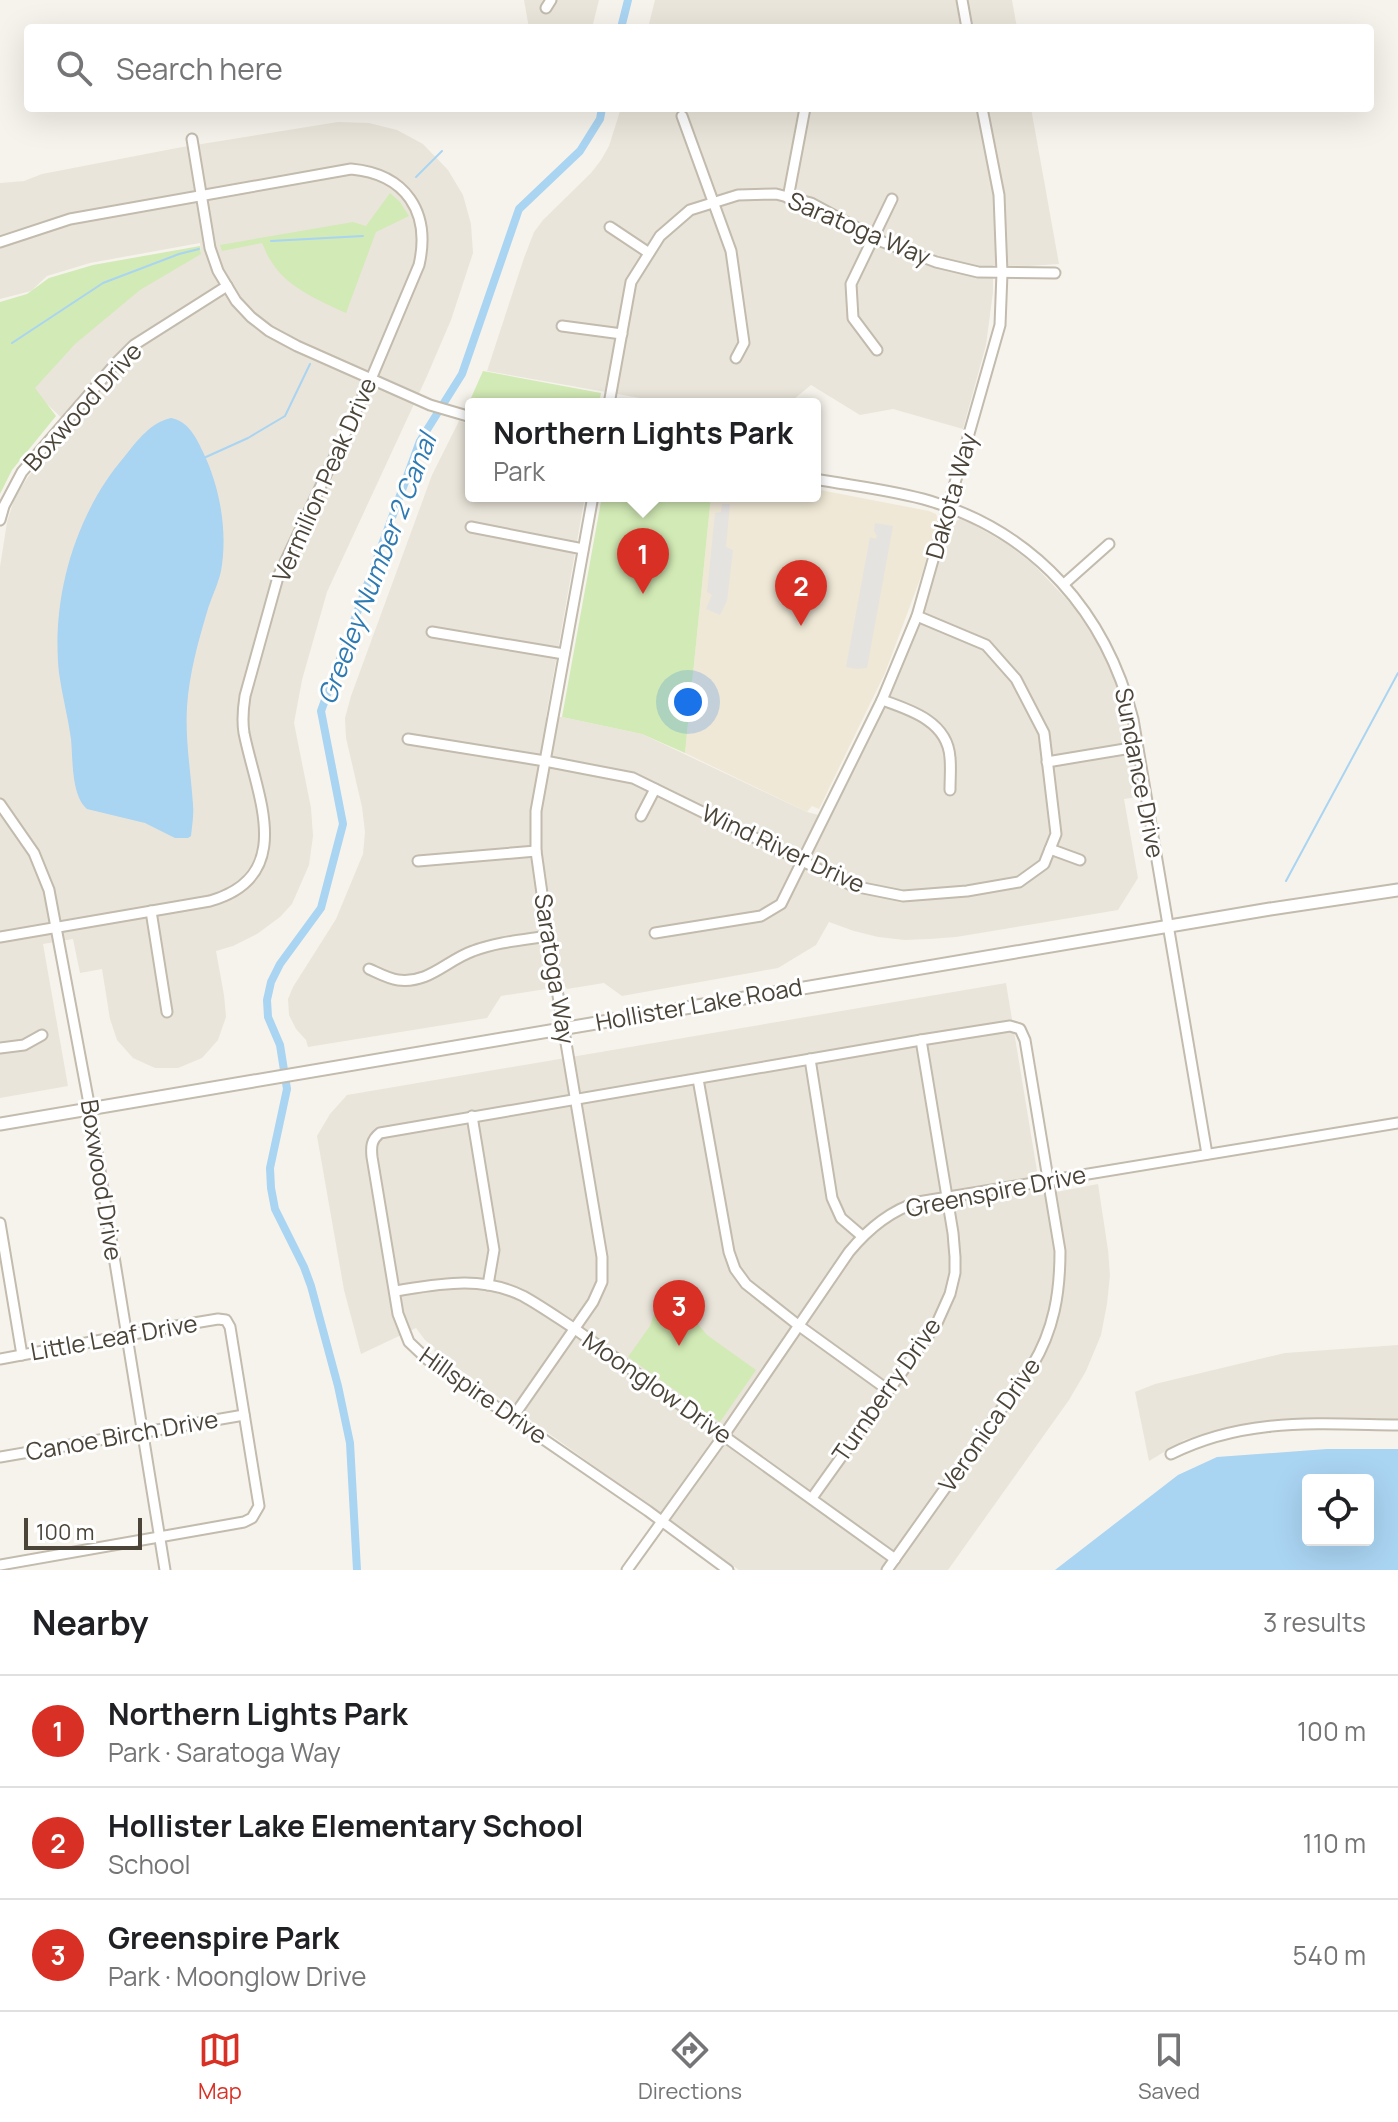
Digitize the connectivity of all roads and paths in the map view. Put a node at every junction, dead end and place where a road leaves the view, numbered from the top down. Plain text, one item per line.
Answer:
1 (962, 0) edge
2 (966, 24) edge
3 (804, 112) edge
4 (983, 112) edge
5 (682, 116) dead end
6 (192, 139) dead end
7 (201, 196) junction
8 (788, 198) junction
9 (892, 199) dead end
10 (712, 203) junction
11 (610, 227) dead end
12 (873, 237) junction
13 (0, 242) edge
14 (649, 253) junction
15 (1002, 273) junction
16 (1055, 273) dead end
17 (227, 286) junction
18 (562, 326) dead end
19 (622, 334) junction
20 (877, 350) dead end
21 (736, 358) dead end
22 (371, 379) junction
23 (610, 398) edge
24 (465, 416) edge
25 (821, 480) edge
26 (592, 502) edge
27 (948, 507) junction
28 (0, 520) edge
29 (471, 527) dead end
30 (1109, 544) dead end
31 (583, 549) junction
32 (1064, 584) junction
33 (917, 616) junction
34 (432, 632) dead end
35 (564, 654) junction
36 (882, 700) junction
37 (408, 739) dead end
38 (1137, 747) junction
39 (545, 761) junction
40 (1047, 762) junction
41 (655, 789) junction
42 (950, 790) dead end
43 (0, 804) edge
44 (641, 816) dead end
45 (1050, 849) junction
46 (536, 851) junction
47 (1080, 860) dead end
48 (418, 861) dead end
49 (803, 862) junction
50 (1398, 890) edge
51 (151, 911) junction
52 (56, 926) junction
53 (1168, 926) junction
54 (655, 933) dead end
55 (548, 936) junction
56 (0, 937) edge
57 (369, 969) dead end
58 (167, 1012) dead end
59 (563, 1028) junction
60 (42, 1035) dead end
61 (921, 1040) junction
62 (0, 1048) edge
63 (810, 1059) junction
64 (698, 1079) junction
65 (575, 1098) junction
66 (90, 1109) junction
67 (472, 1116) junction
68 (1398, 1123) edge
69 (0, 1124) edge
70 (1207, 1154) junction
71 (1048, 1181) junction
72 (947, 1198) junction
73 (0, 1223) edge
74 (862, 1236) junction
75 (488, 1285) junction
76 (395, 1291) junction
77 (798, 1325) junction
78 (575, 1329) junction
79 (126, 1336) junction
80 (22, 1355) junction
81 (0, 1359) edge
82 (888, 1390) junction
83 (244, 1415) junction
84 (513, 1417) junction
85 (1398, 1425) edge
86 (142, 1431) junction
87 (724, 1435) junction
88 (1171, 1454) dead end
89 (0, 1457) edge
90 (812, 1498) junction
91 (661, 1521) junction
92 (159, 1537) junction
93 (895, 1559) junction
94 (0, 1565) edge
95 (165, 1570) edge
96 (627, 1570) edge
97 (728, 1570) edge
98 (887, 1570) edge

1 - 2 street
3 - 8 street
4 - 15 street, Dakota Way
5 - 10 street
6 - 7 street
7 - 13 street, Vermilion Peak Drive
7 - 17 street
7 - 22 street, Vermilion Peak Drive
8 - 10 street, Saratoga Way
8 - 12 street, Saratoga Way
9 - 12 street
10 - 14 street, Saratoga Way
10 - 21 street
11 - 14 street
12 - 15 street, Saratoga Way
12 - 20 street
14 - 19 street, Saratoga Way
15 - 16 street, Saratoga Way
15 - 27 street, Dakota Way
17 - 22 street
17 - 28 street, Boxwood Drive
18 - 19 street
19 - 23 street, Saratoga Way
22 - 24 street
22 - 51 street, Vermilion Peak Drive
25 - 27 street, Sundance Drive
26 - 31 street, Saratoga Way
27 - 32 street, Sundance Drive
27 - 33 street, Dakota Way
29 - 31 street
30 - 32 street
31 - 35 street, Saratoga Way
32 - 38 street, Sundance Drive
33 - 36 street, Dakota Way
33 - 40 street
34 - 35 street
35 - 39 street, Saratoga Way
36 - 42 street
36 - 49 street, Dakota Way
37 - 39 street, Wind River Drive
38 - 40 street
38 - 53 street, Sundance Drive
39 - 41 street, Wind River Drive
39 - 46 street, Saratoga Way
40 - 45 street
41 - 44 street
41 - 49 street, Wind River Drive
43 - 52 street, Boxwood Drive
45 - 47 street
45 - 49 street, Wind River Drive
46 - 48 street
46 - 55 street, Saratoga Way
49 - 54 street, Dakota Way
50 - 53 street, Hollister Lake Road
51 - 52 street, Vermilion Peak Drive
51 - 58 street
52 - 56 street, Vermilion Peak Drive
52 - 66 street, Boxwood Drive
53 - 59 street, Hollister Lake Road
53 - 70 street, Sundance Drive
55 - 57 street
55 - 59 street, Saratoga Way
59 - 65 street, Saratoga Way
59 - 66 street, Hollister Lake Road
60 - 62 street
61 - 63 street
61 - 71 street, Veronica Drive
61 - 72 street, Turnberry Drive
63 - 64 street
63 - 74 street
64 - 65 street
64 - 77 street
65 - 67 street
65 - 78 street, Saratoga Way
66 - 69 street, Hollister Lake Road
66 - 79 street, Boxwood Drive
67 - 75 street
67 - 76 street, Hillspire Drive
68 - 70 street, Greenspire Drive
70 - 71 street, Greenspire Drive
71 - 72 street, Greenspire Drive
71 - 93 street, Veronica Drive
72 - 74 street, Greenspire Drive
72 - 82 street, Turnberry Drive
73 - 80 street
74 - 77 street, Greenspire Drive
75 - 76 street, Moonglow Drive
75 - 78 street, Moonglow Drive
76 - 84 street, Hillspire Drive
77 - 82 street
77 - 87 street, Greenspire Drive
78 - 84 street, Saratoga Way
78 - 87 street, Moonglow Drive
79 - 80 street, Little Leaf Drive
79 - 83 street, Little Leaf Drive
79 - 86 street, Boxwood Drive
80 - 81 street, Little Leaf Drive
82 - 90 street, Turnberry Drive
83 - 86 street, Canoe Birch Drive
83 - 92 street
84 - 91 street, Hillspire Drive
85 - 88 street
86 - 89 street, Canoe Birch Drive
86 - 92 street, Boxwood Drive
87 - 90 street, Moonglow Drive
87 - 91 street, Greenspire Drive
90 - 93 street, Moonglow Drive
91 - 96 street, Greenspire Drive
91 - 97 street, Hillspire Drive
92 - 94 street
92 - 95 street, Boxwood Drive
93 - 98 street, Veronica Drive

